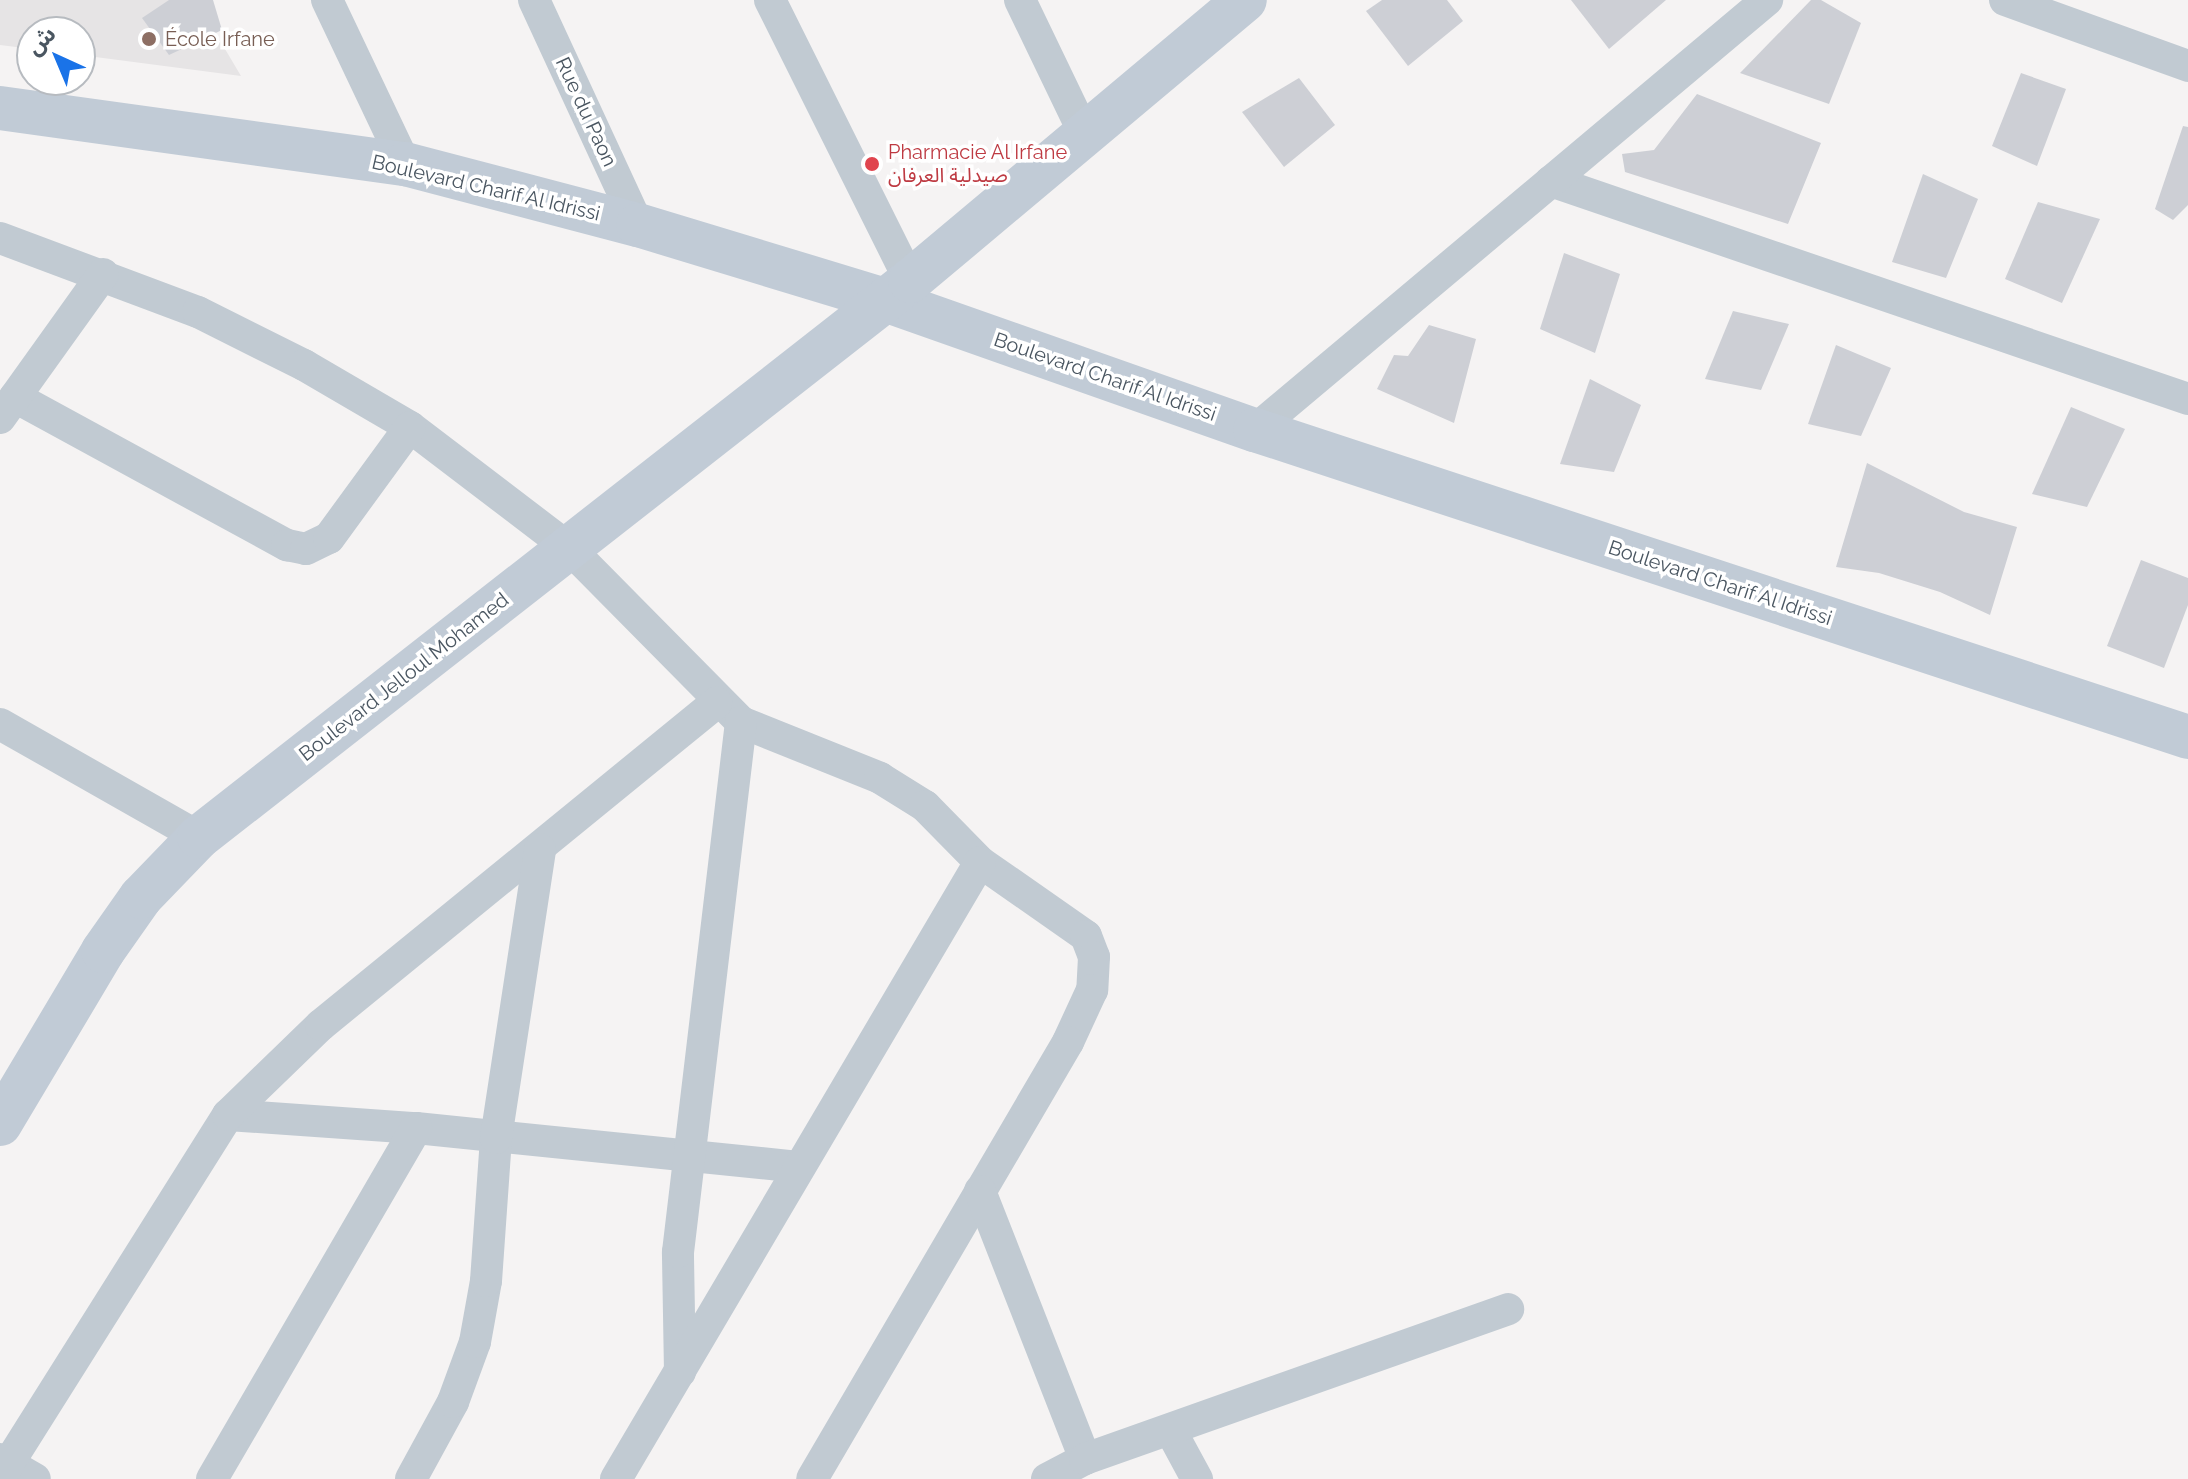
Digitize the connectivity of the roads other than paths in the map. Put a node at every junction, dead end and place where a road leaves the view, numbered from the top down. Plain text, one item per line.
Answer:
1 (327, 0) edge
2 (534, 0) edge
3 (770, 0) edge
4 (1020, 0) edge
5 (1245, 0) edge
6 (1767, 0) edge
7 (2005, 0) edge
8 (2188, 66) edge
9 (0, 108) edge
10 (1085, 135) junction
11 (405, 164) junction
12 (1551, 181) junction
13 (638, 225) junction
14 (0, 238) edge
15 (103, 274) junction
16 (897, 290) junction
17 (2188, 399) edge
18 (8, 408) edge
19 (410, 427) junction
20 (1255, 430) junction
21 (569, 548) junction
22 (729, 713) junction
23 (0, 724) edge
24 (2188, 737) edge
25 (199, 837) junction
26 (540, 849) junction
27 (980, 862) junction
28 (7, 1094) edge
29 (228, 1115) junction
30 (416, 1128) junction
31 (496, 1138) junction
32 (691, 1155) junction
33 (798, 1167) junction
34 (980, 1191) junction
35 (1508, 1309) dead end
36 (680, 1375) junction
37 (1171, 1431) junction
38 (1085, 1459) junction
39 (11, 1470) edge
40 (212, 1479) edge
41 (411, 1479) edge
42 (616, 1479) edge
43 (812, 1479) edge
44 (1047, 1479) edge
45 (1197, 1479) edge

1 - 11 street
2 - 13 street, Rue du Paon
3 - 16 street
4 - 10 street
5 - 10 street, Boulevard Jelloul Mohamed
6 - 12 street
7 - 8 street
9 - 11 street, Boulevard Charif Al Idrissi
10 - 16 street, Boulevard Jelloul Mohamed
11 - 13 street, Boulevard Charif Al Idrissi
12 - 17 street
12 - 20 street
13 - 16 street, Boulevard Charif Al Idrissi
14 - 15 street
15 - 18 street
15 - 19 street
16 - 20 street, Boulevard Charif Al Idrissi
16 - 21 street, Boulevard Jelloul Mohamed
18 - 19 street
19 - 21 street
20 - 24 street, Boulevard Charif Al Idrissi
21 - 22 street
21 - 25 street, Boulevard Jelloul Mohamed
22 - 26 street
22 - 27 street
22 - 32 street
23 - 25 street
25 - 28 street, Boulevard Jelloul Mohamed
26 - 29 street
26 - 31 street
27 - 33 street
27 - 34 street
29 - 30 street
29 - 39 street
30 - 31 street
30 - 40 street
31 - 32 street
31 - 41 street
32 - 33 street
32 - 36 street
33 - 36 street
34 - 38 street
34 - 43 street
35 - 37 street
36 - 42 street
37 - 38 street
37 - 45 street
38 - 44 street

